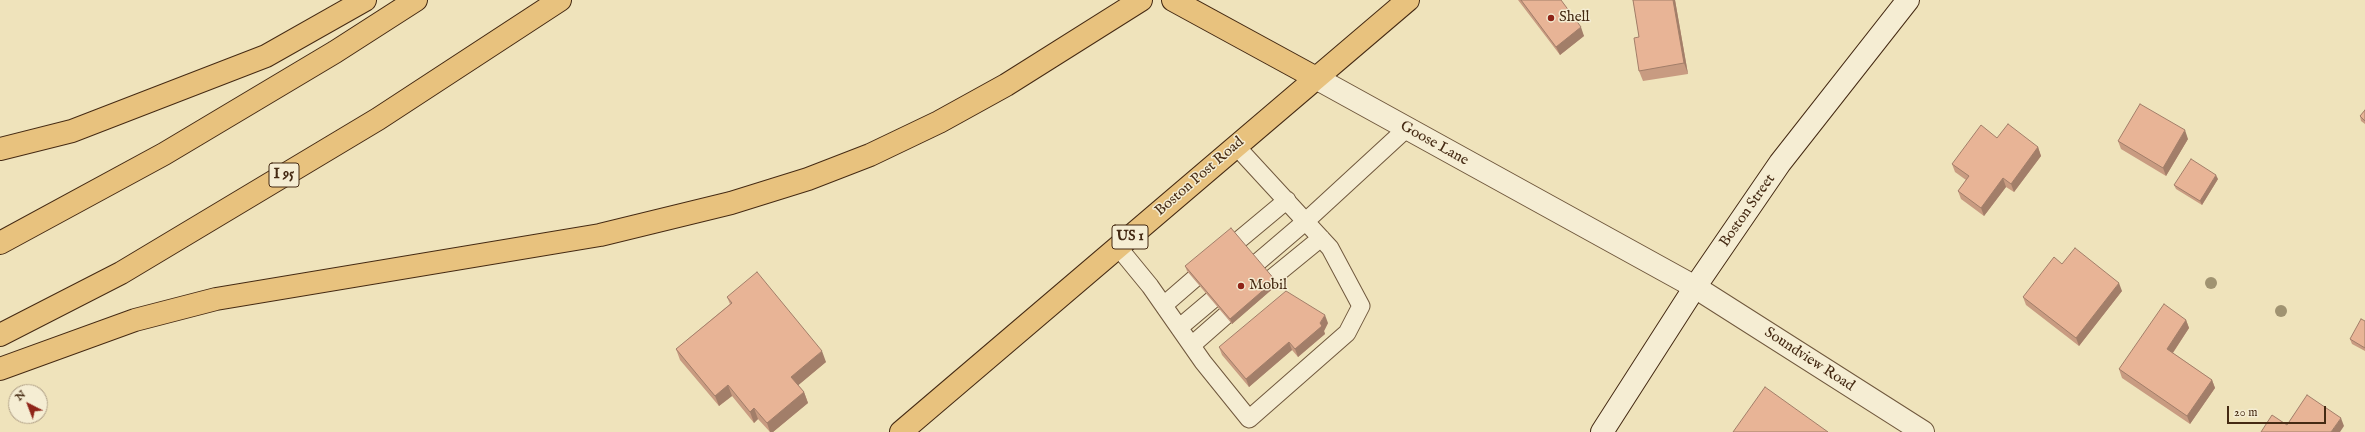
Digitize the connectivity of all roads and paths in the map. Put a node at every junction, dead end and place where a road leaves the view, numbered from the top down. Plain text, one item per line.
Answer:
1 (365, 0) edge
2 (416, 0) edge
3 (560, 0) edge
4 (1141, 0) edge
5 (1173, 0) edge
6 (1408, 0) edge
7 (1908, 0) edge
8 (1316, 78) junction
9 (1406, 129) junction
10 (1236, 146) junction
11 (0, 149) edge
12 (1287, 200) junction
13 (1306, 221) junction
14 (1321, 238) junction
15 (1239, 240) edge
16 (0, 242) edge
17 (1118, 247) junction
18 (1258, 262) edge
19 (1272, 278) edge
20 (1194, 279) edge
21 (1695, 287) junction
22 (1212, 300) edge
23 (1164, 305) junction
24 (1225, 316) edge
25 (1180, 327) junction
26 (0, 335) edge
27 (1192, 345) junction
28 (0, 369) edge
29 (901, 432) edge
30 (1602, 432) edge
31 (1923, 432) edge

1 - 11 main road
2 - 16 main road
3 - 26 main road, I 95
4 - 28 main road
5 - 8 main road, Goose Lane
6 - 8 main road, Boston Post Road / US 1
7 - 21 street, Boston Street
8 - 9 street, Goose Lane
8 - 10 main road, Boston Post Road / US 1
9 - 13 lane
9 - 21 street, Goose Lane
10 - 12 lane
10 - 17 main road, Boston Post Road / US 1
12 - 13 lane
12 - 15 lane
13 - 14 lane
13 - 18 lane
14 - 19 lane
14 - 27 lane
17 - 23 lane
17 - 29 main road, Boston Post Road / US 1
20 - 23 lane
21 - 30 street, Boston Street
21 - 31 street, Soundview Road
22 - 25 lane
23 - 25 lane
24 - 27 lane
25 - 27 lane

